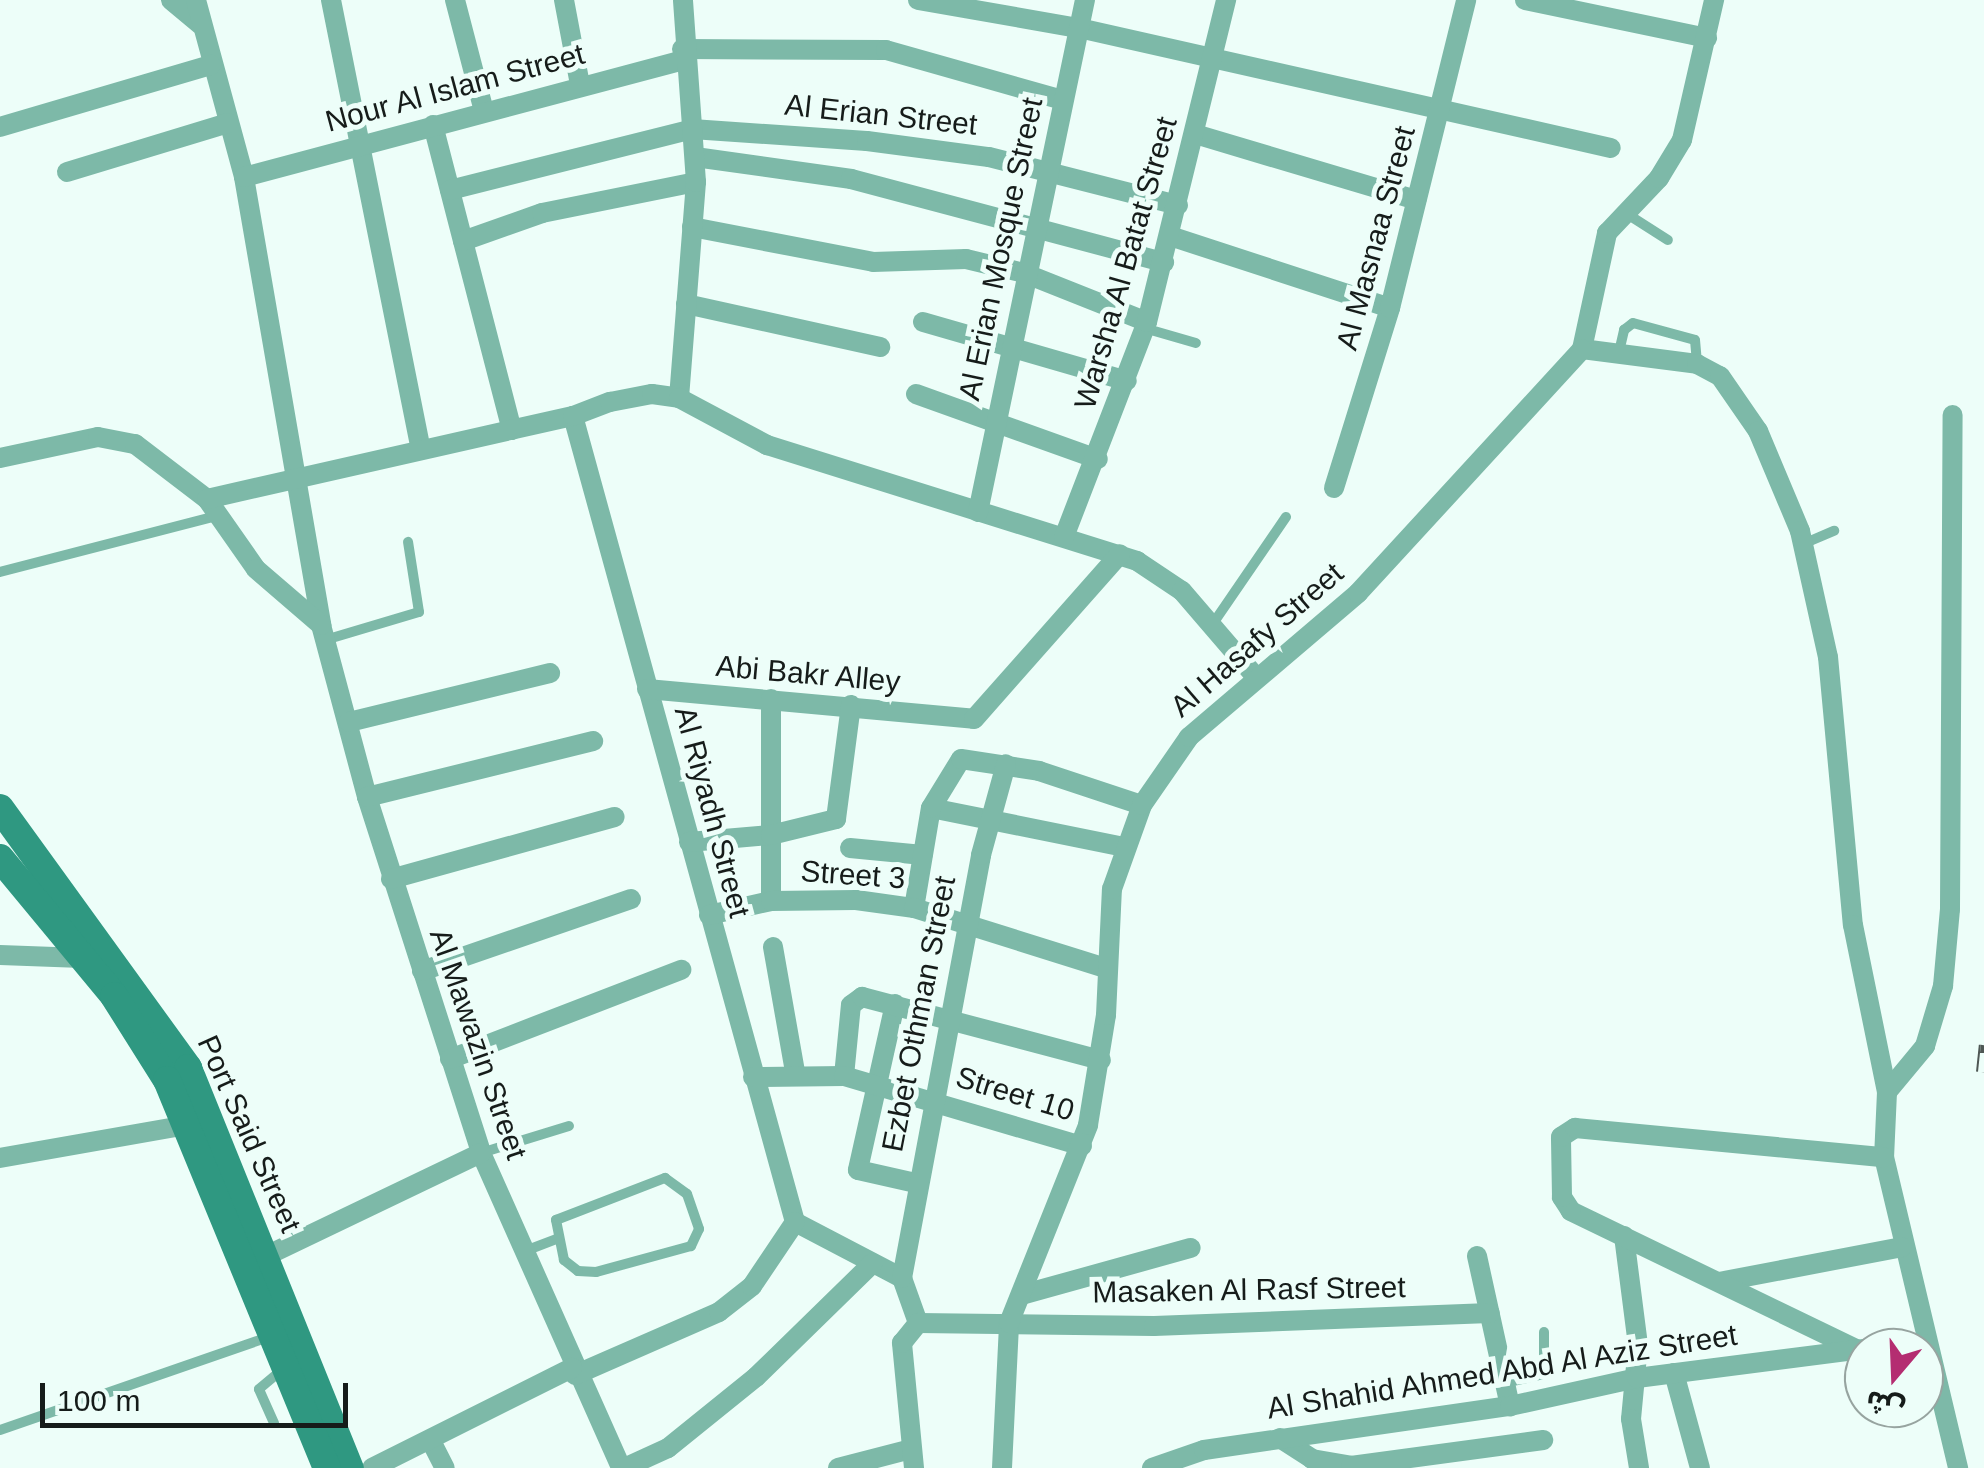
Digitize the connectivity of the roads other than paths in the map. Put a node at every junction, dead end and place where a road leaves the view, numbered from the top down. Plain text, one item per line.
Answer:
1 (172, 0) edge
2 (196, 0) edge
3 (331, 0) edge
4 (455, 0) edge
5 (564, 0) edge
6 (683, 0) edge
7 (918, 0) edge
8 (1085, 0) edge
9 (1226, 0) edge
10 (1466, 0) edge
11 (1526, 0) edge
12 (1714, 0) edge
13 (200, 24) junction
14 (1079, 28) junction
15 (1707, 38) junction
16 (683, 54) junction
17 (1215, 59) junction
18 (212, 65) junction
19 (580, 85) junction
20 (1063, 100) junction
21 (484, 111) junction
22 (1440, 113) junction
23 (228, 123) junction
24 (433, 125) junction
25 (0, 127) edge
26 (692, 129) junction
27 (1195, 134) junction
28 (357, 145) junction
29 (1611, 148) dead end
30 (695, 157) junction
31 (1049, 169) junction
32 (67, 172) dead end
33 (244, 178) junction
34 (696, 182) junction
35 (450, 190) junction
36 (1416, 200) junction
37 (1178, 204) junction
38 (1624, 212) junction
39 (1035, 223) junction
40 (692, 227) junction
41 (1170, 236) junction
42 (1668, 240) dead end
43 (463, 241) junction
44 (1164, 262) junction
45 (1024, 273) junction
46 (686, 304) junction
47 (1390, 308) junction
48 (922, 322) dead end
49 (1146, 325) junction
50 (1196, 343) dead end
51 (1010, 346) junction
52 (880, 347) dead end
53 (1582, 348) junction
54 (1618, 352) junction
55 (1698, 364) junction
56 (1127, 381) junction
57 (916, 394) dead end
58 (680, 398) junction
59 (1953, 415) dead end
60 (573, 416) junction
61 (995, 421) junction
62 (512, 430) junction
63 (422, 450) junction
64 (0, 458) edge
65 (1098, 460) junction
66 (298, 476) junction
67 (1334, 488) dead end
68 (214, 507) junction
69 (978, 512) junction
70 (1286, 517) dead end
71 (1834, 531) dead end
72 (1064, 537) junction
73 (408, 542) dead end
74 (1803, 544) junction
75 (1120, 554) junction
76 (0, 572) edge
77 (1212, 626) junction
78 (323, 632) junction
79 (550, 673) dead end
80 (1255, 676) junction
81 (647, 690) junction
82 (771, 699) junction
83 (851, 705) junction
84 (349, 722) junction
85 (593, 741) dead end
86 (1006, 764) junction
87 (367, 798) junction
88 (1142, 806) junction
89 (0, 808) edge
90 (931, 808) junction
91 (615, 818) dead end
92 (990, 818) junction
93 (770, 835) junction
94 (689, 842) junction
95 (1124, 846) junction
96 (850, 848) dead end
97 (922, 854) junction
98 (0, 858) edge
99 (391, 879) junction
100 (631, 899) dead end
101 (771, 902) junction
102 (914, 908) junction
103 (709, 915) junction
104 (970, 924) junction
105 (773, 947) dead end
106 (0, 955) edge
107 (82, 958) junction
108 (1106, 968) junction
109 (682, 970) dead end
110 (422, 972) junction
111 (895, 1004) junction
112 (952, 1016) junction
113 (450, 1059) junction
114 (1101, 1060) junction
115 (795, 1072) junction
116 (753, 1076) junction
117 (844, 1076) junction
118 (877, 1084) junction
119 (1887, 1092) junction
120 (934, 1100) junction
121 (186, 1126) junction
122 (569, 1126) dead end
123 (1082, 1146) junction
124 (481, 1153) junction
125 (0, 1158) edge
126 (1884, 1158) junction
127 (915, 1184) junction
128 (795, 1222) junction
129 (1624, 1236) junction
130 (557, 1238) junction
131 (1191, 1248) dead end
132 (1902, 1248) junction
133 (521, 1253) junction
134 (268, 1255) junction
135 (1477, 1256) dead end
136 (873, 1263) junction
137 (902, 1278) junction
138 (1719, 1282) junction
139 (1020, 1295) junction
140 (1490, 1313) junction
141 (918, 1323) junction
142 (1009, 1323) junction
143 (1920, 1328) edge
144 (1544, 1332) dead end
145 (273, 1336) junction
146 (1844, 1339) edge
147 (1844, 1351) edge
148 (286, 1368) junction
149 (573, 1372) junction
150 (1674, 1372) junction
151 (1637, 1378) junction
152 (1506, 1383) junction
153 (1510, 1406) junction
154 (1944, 1417) edge
155 (274, 1423) dead end
156 (0, 1430) edge
157 (1280, 1438) junction
158 (1543, 1440) dead end
159 (431, 1441) junction
160 (912, 1458) edge
161 (1382, 1466) edge
162 (327, 1468) edge
163 (350, 1468) edge
164 (372, 1468) edge
165 (445, 1468) edge
166 (623, 1468) edge
167 (838, 1468) edge
168 (1002, 1468) edge
169 (1152, 1468) edge
170 (1638, 1468) edge
171 (1700, 1468) edge
172 (1958, 1468) edge

1 - 13 street
2 - 13 street, Al Mawazin Street
3 - 28 street
4 - 21 street
5 - 19 street
6 - 16 street
7 - 14 street
8 - 14 street, Al Erian Mosque Street
9 - 17 street, Warsha Al Batat Street
10 - 22 street, Al Masnaa Street
11 - 15 street
12 - 15 street
13 - 18 street, Al Mawazin Street
14 - 17 street
14 - 20 street, Al Erian Mosque Street
15 - 38 street
16 - 19 street, Nour Al Islam Street
16 - 20 street, Nour Al Islam Street
16 - 26 street
17 - 22 street
17 - 27 street, Warsha Al Batat Street
18 - 23 street, Al Mawazin Street
18 - 25 street
19 - 21 street, Nour Al Islam Street
20 - 31 street, Al Erian Mosque Street
21 - 24 street, Nour Al Islam Street
22 - 29 street
22 - 36 street, Al Masnaa Street
23 - 32 street
23 - 33 street, Al Mawazin Street
24 - 28 street, Nour Al Islam Street
24 - 35 street
26 - 30 street
26 - 31 street, Al Erian Street
26 - 35 street, Al Erian Street
27 - 36 street
27 - 37 street, Warsha Al Batat Street
28 - 33 street, Nour Al Islam Street
28 - 63 street
30 - 34 street
30 - 39 street
31 - 37 street, Al Erian Street
31 - 39 street, Al Erian Mosque Street
33 - 66 street, Al Mawazin Street
34 - 40 street
34 - 43 street
35 - 43 street
36 - 47 street, Al Masnaa Street
37 - 41 street, Warsha Al Batat Street
38 - 42 lane
38 - 53 street
39 - 44 street
39 - 45 street, Al Erian Mosque Street
40 - 45 street
40 - 46 street
41 - 44 street, Warsha Al Batat Street
41 - 47 street
43 - 62 street
44 - 49 street, Warsha Al Batat Street
45 - 49 street
45 - 51 street, Al Erian Mosque Street
46 - 52 street
46 - 58 street
47 - 67 street, Al Masnaa Street
48 - 51 street
49 - 50 lane
49 - 56 street, Warsha Al Batat Street
51 - 56 street
51 - 61 street, Al Erian Mosque Street
53 - 54 street
53 - 80 street, Al Hasafy Street
54 - 55 street
54 - 55 lane
55 - 74 street
56 - 65 street, Warsha Al Batat Street
57 - 61 street
58 - 60 street
58 - 69 street
59 - 119 street
60 - 62 street
60 - 81 street, Al Riyadh Street
61 - 65 street
61 - 69 street, Al Erian Mosque Street
62 - 63 street
63 - 66 street
64 - 68 street
65 - 72 street, Warsha Al Batat Street
66 - 68 street
66 - 78 street, Al Mawazin Street
68 - 76 lane
68 - 78 street
69 - 72 street
70 - 77 lane
71 - 74 lane
72 - 75 street
73 - 78 lane
74 - 119 street
75 - 77 street
75 - 83 street, Abi Bakr Alley
77 - 80 street
78 - 84 street, Al Mawazin Street
79 - 84 street
80 - 88 street, Al Hasafy Street
81 - 82 street, Abi Bakr Alley
81 - 94 street, Al Riyadh Street
82 - 83 street, Abi Bakr Alley
82 - 93 street
83 - 93 street
84 - 87 street, Al Mawazin Street
85 - 87 street
86 - 88 street
86 - 90 street
86 - 92 street, Ezbet Othman Street
87 - 99 street, Al Mawazin Street
88 - 95 street, Al Hasafy Street
89 - 134 main road, Port Said Street
90 - 92 street
90 - 97 street
91 - 99 street
92 - 95 street
92 - 104 street, Ezbet Othman Street
93 - 94 street
93 - 101 street
94 - 103 street, Al Riyadh Street
95 - 108 street, Al Hasafy Street
96 - 97 street
97 - 102 street
98 - 107 main road, Port Said Street
99 - 110 street, Al Mawazin Street
100 - 110 street
101 - 102 street, Street 3
101 - 103 street, Street 3
102 - 104 street, Street 3
103 - 116 street, Al Riyadh Street
104 - 108 street, Street 3
104 - 112 street, Ezbet Othman Street
105 - 115 street
106 - 107 street
107 - 121 main road, Port Said Street
108 - 114 street, Al Hasafy Street
109 - 113 street
110 - 113 street, Al Mawazin Street
111 - 112 street
111 - 117 street
111 - 118 street
112 - 114 street
112 - 120 street, Ezbet Othman Street
113 - 124 street, Al Mawazin Street
114 - 123 street, Al Hasafy Street
115 - 116 street, Street 10
115 - 117 street, Street 10
116 - 128 street, Al Riyadh Street
117 - 118 street, Street 10
118 - 120 street, Street 10
118 - 127 street
119 - 126 street
120 - 123 street, Street 10
120 - 127 street, Ezbet Othman Street
121 - 125 street
121 - 145 main road, Port Said Street
122 - 124 lane
123 - 139 street, Al Hasafy Street
124 - 133 street, Al Mawazin Street
124 - 134 street
126 - 129 street
126 - 132 street
127 - 137 street, Ezbet Othman Street
128 - 136 street
128 - 149 street
129 - 138 street
129 - 151 street
130 - 130 lane
130 - 133 lane
131 - 139 street
132 - 138 street
132 - 143 street
133 - 149 street, Al Mawazin Street
134 - 163 main road, Port Said Street
135 - 140 street
136 - 137 street
136 - 166 street
137 - 141 street
138 - 146 street
139 - 142 street, Al Hasafy Street
140 - 142 street, Masaken Al Rasf Street
140 - 152 street
141 - 142 street, Masaken Al Rasf Street
141 - 160 street
142 - 168 street, Al Hasafy Street
144 - 152 lane
145 - 148 main road, Port Said Street
145 - 156 lane
147 - 150 street, Al Shahid Ahmed Abd Al Aziz Street
148 - 155 lane
148 - 162 main road, Port Said Street
149 - 159 street
149 - 166 street, Al Mawazin Street
150 - 151 street, Al Shahid Ahmed Abd Al Aziz Street
150 - 171 street
151 - 153 street, Al Shahid Ahmed Abd Al Aziz Street
151 - 170 street
152 - 153 street
153 - 157 street, Al Shahid Ahmed Abd Al Aziz Street
154 - 172 street
157 - 161 street
157 - 169 street, Al Shahid Ahmed Abd Al Aziz Street
158 - 161 street
159 - 164 street
159 - 165 street
160 - 167 street

